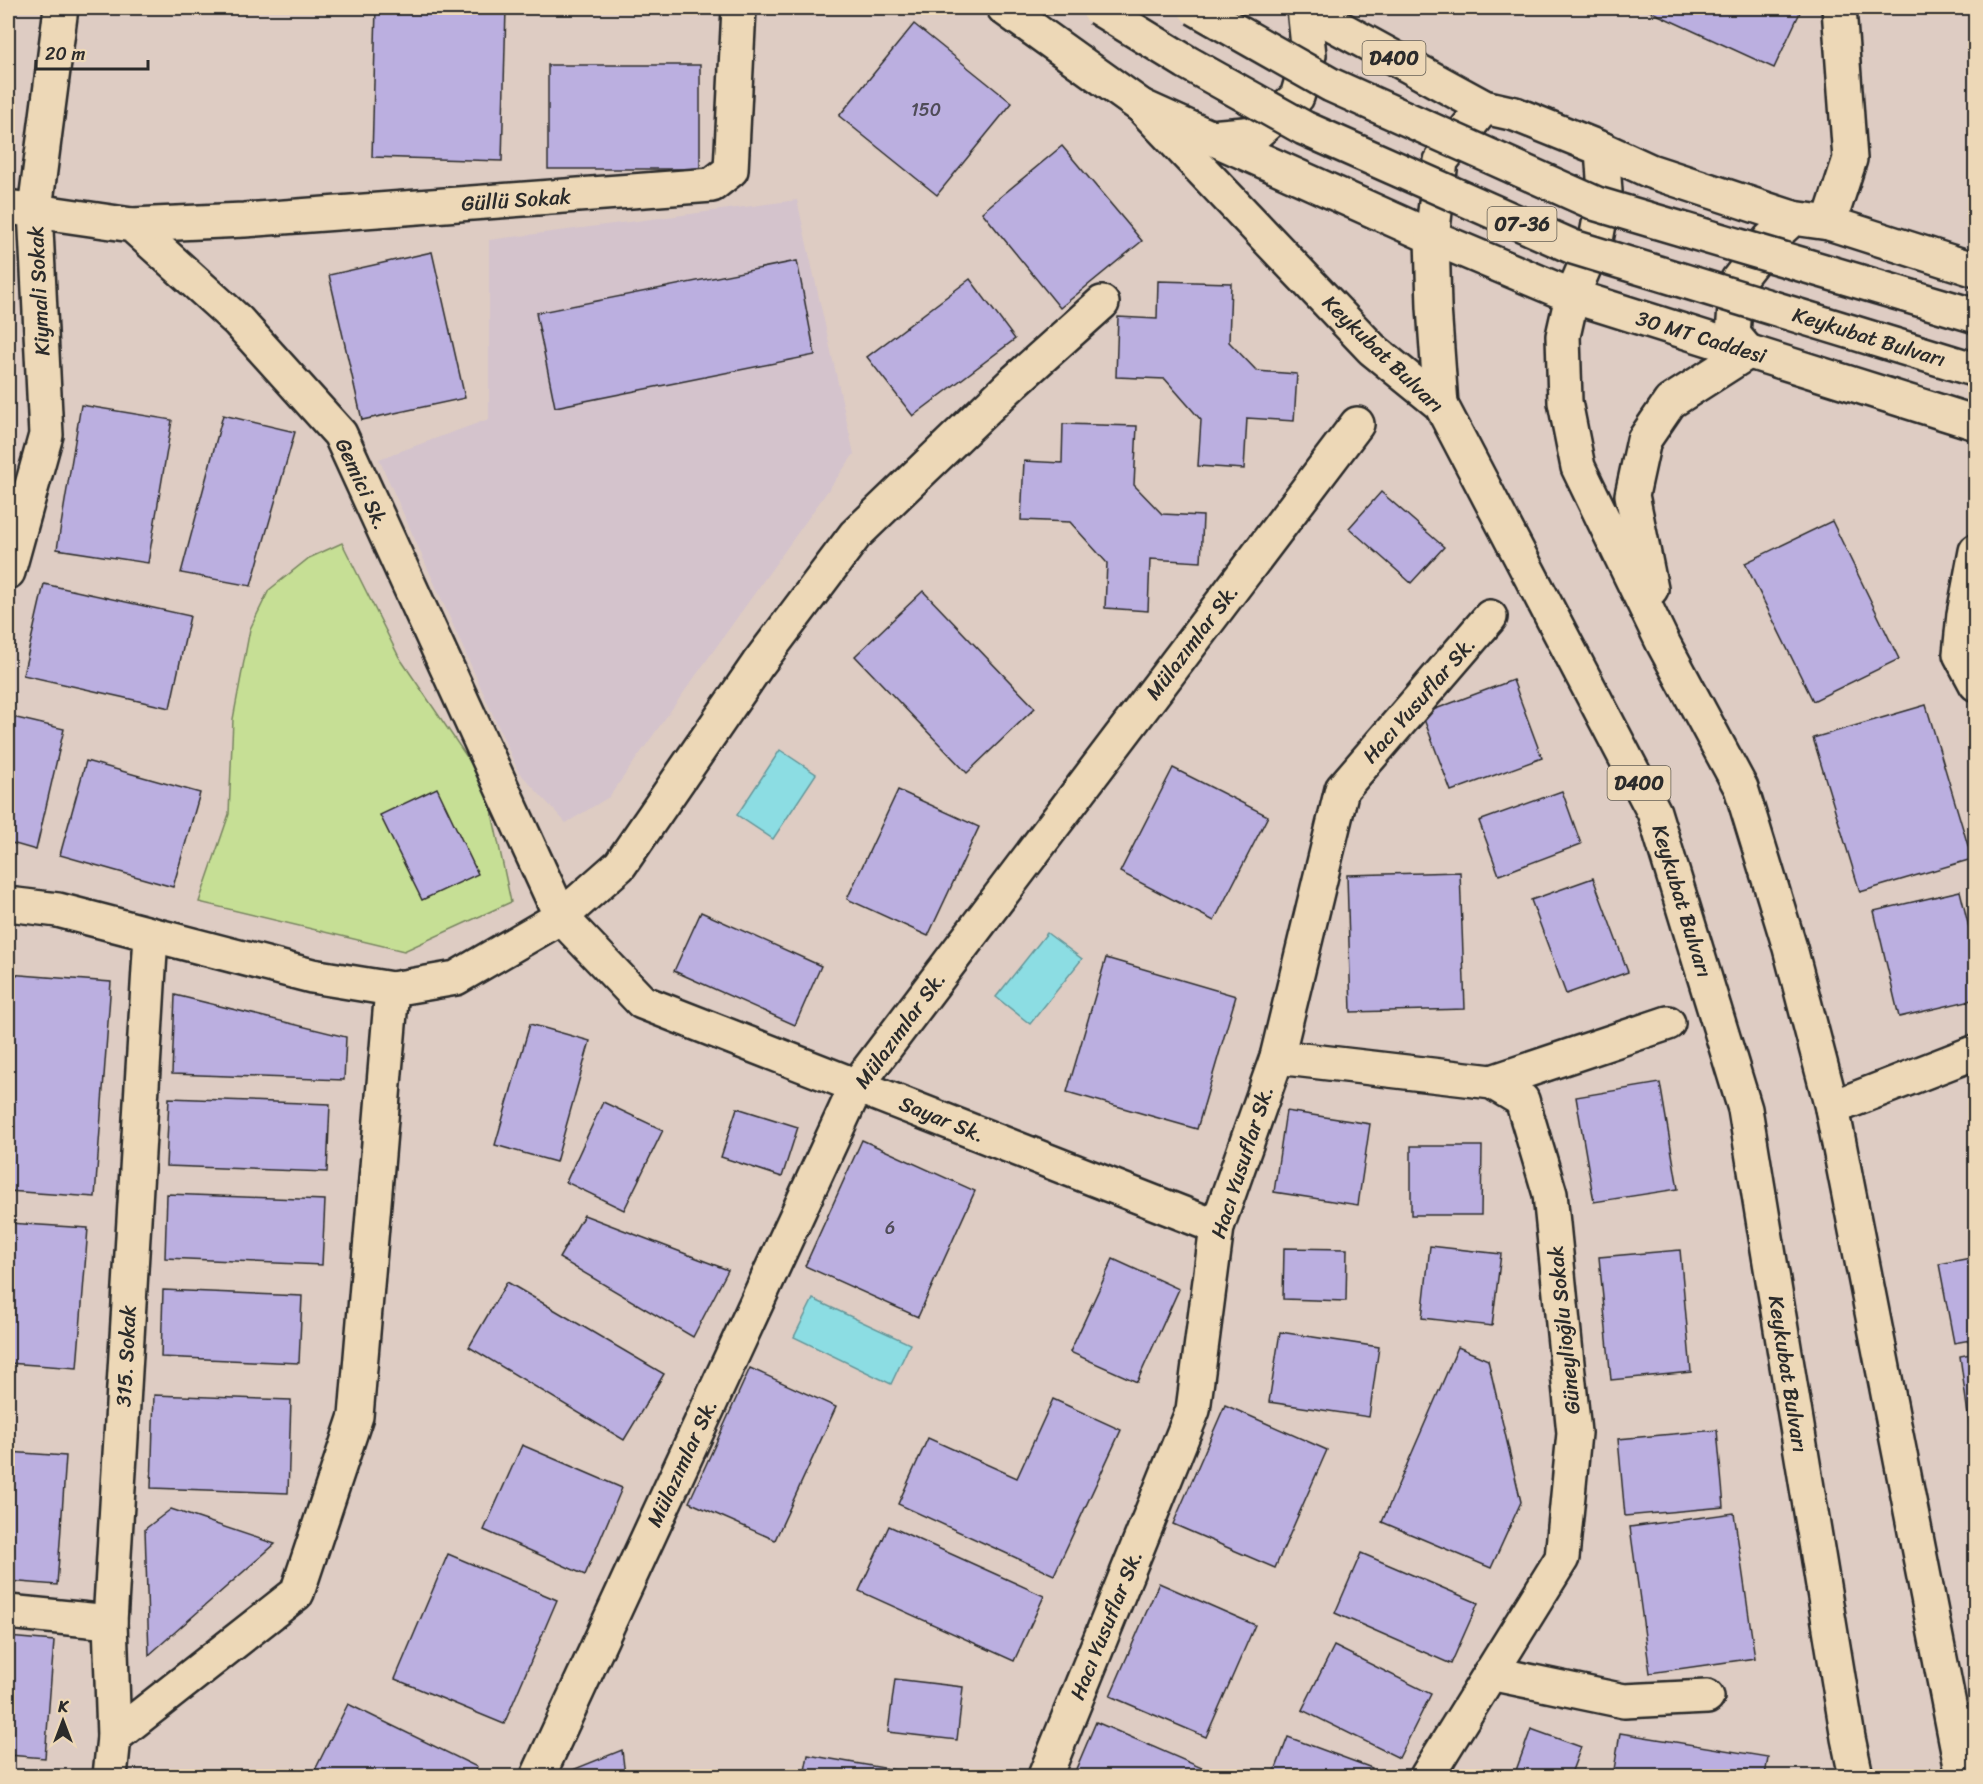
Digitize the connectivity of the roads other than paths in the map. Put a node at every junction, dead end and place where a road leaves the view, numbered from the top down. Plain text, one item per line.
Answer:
1 (61, 8) edge
2 (739, 8) edge
3 (1004, 8) edge
4 (1098, 8) edge
5 (1195, 8) edge
6 (1304, 8) edge
7 (1839, 8) edge
8 (1141, 106) junction
9 (1484, 107) junction
10 (1210, 137) junction
11 (1602, 149) junction
12 (21, 208) edge
13 (1793, 218) junction
14 (1829, 223) junction
15 (132, 225) junction
16 (1432, 237) junction
17 (1976, 270) edge
18 (1572, 296) junction
19 (1102, 303) dead end
20 (1976, 316) edge
21 (1748, 352) junction
22 (1976, 370) edge
23 (1441, 405) junction
24 (1976, 423) edge
25 (1357, 424) dead end
26 (1976, 551) edge
27 (8, 572) edge
28 (1490, 617) dead end
29 (1663, 643) junction
30 (1976, 684) edge
31 (8, 904) edge
32 (561, 916) junction
33 (151, 935) junction
34 (392, 989) junction
35 (1668, 1023) dead end
36 (1976, 1052) edge
37 (1277, 1057) junction
38 (1492, 1082) junction
39 (857, 1085) junction
40 (1832, 1108) junction
41 (1217, 1227) junction
42 (8, 1612) edge
43 (110, 1622) junction
44 (1490, 1673) junction
45 (1707, 1697) dead end
46 (1965, 1726) edge
47 (114, 1737) junction
48 (110, 1776) edge
49 (538, 1776) edge
50 (1045, 1776) edge
51 (1427, 1776) edge
52 (1856, 1776) edge
53 (1963, 1776) edge

1 - 12 main road, Kiymali Sokak
2 - 15 main road, Güllü Sokak
3 - 8 main road, Keykubat Bulvarı / D400
4 - 22 main road, Keykubat Bulvarı / 07-36, bridge
5 - 20 main road, bridge
6 - 9 main road, D400
6 - 10 main road
7 - 14 main road
8 - 10 main road, 30 MT Caddesi
8 - 23 main road, Keykubat Bulvarı / D400
9 - 11 main road, D400
9 - 16 main road
10 - 16 main road, 30 MT Caddesi
11 - 13 main road
11 - 18 main road
12 - 15 main road
12 - 27 main road, Kiymali Sokak
13 - 14 main road
13 - 21 main road
14 - 17 main road
15 - 32 main road, Gemici Sk.
16 - 18 main road, 30 MT Caddesi
16 - 23 main road
18 - 21 main road, 30 MT Caddesi
18 - 29 main road
19 - 32 main road
21 - 24 main road, 30 MT Caddesi
21 - 29 main road
23 - 52 main road, Keykubat Bulvarı / D400
25 - 39 main road, Mülazımlar Sk.
26 - 30 main road
28 - 37 main road, Hacı Yusuflar Sk.
29 - 40 main road
31 - 33 main road
32 - 34 main road
32 - 39 main road, Sayar Sk.
33 - 34 main road
33 - 43 main road, 315. Sokak
34 - 47 main road
35 - 38 main road
36 - 40 main road
37 - 38 main road, Güneylioğlu Sokak
37 - 41 main road, Hacı Yusuflar Sk.
38 - 44 main road, Güneylioğlu Sokak
39 - 41 main road, Sayar Sk.
39 - 49 main road, Mülazımlar Sk.
40 - 46 main road
41 - 50 main road, Hacı Yusuflar Sk.
42 - 43 main road
43 - 47 main road, 315. Sokak
44 - 45 main road
44 - 51 main road, Güneylioğlu Sokak
46 - 53 main road
47 - 48 main road, 315. Sokak

